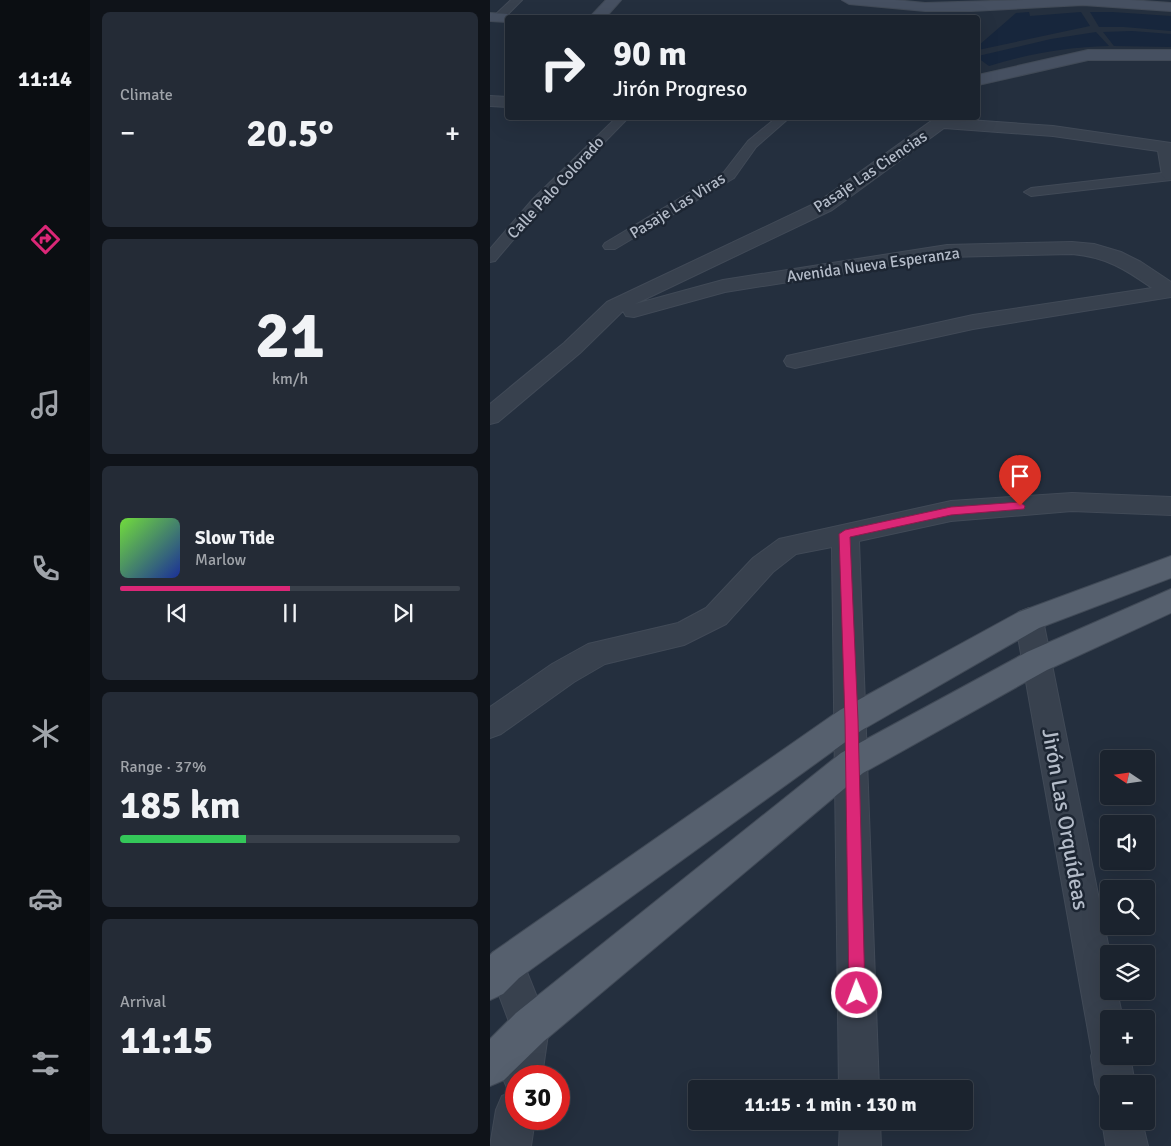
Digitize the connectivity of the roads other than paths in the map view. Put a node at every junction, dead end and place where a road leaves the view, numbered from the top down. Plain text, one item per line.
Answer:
1 (517, 0) edge
2 (614, 0) edge
3 (849, 0) edge
4 (1171, 7) edge
5 (599, 15) edge
6 (499, 17) edge
7 (1171, 55) edge
8 (980, 80) edge
9 (490, 101) edge
10 (505, 102) edge
11 (620, 120) edge
12 (781, 120) edge
13 (941, 120) edge
14 (1169, 147) edge
15 (1171, 176) edge
16 (1031, 192) dead end
17 (610, 246) dead end
18 (490, 258) edge
19 (1171, 291) edge
20 (599, 321) junction
21 (794, 361) dead end
22 (490, 416) edge
23 (1166, 505) edge
24 (845, 534) junction
25 (1171, 567) edge
26 (1171, 600) edge
27 (1028, 620) junction
28 (1037, 661) junction
29 (851, 720) junction
30 (490, 724) edge
31 (852, 764) junction
32 (498, 973) edge
33 (1102, 1010) edge
34 (530, 1027) junction
35 (524, 1065) edge
36 (490, 1066) edge
37 (859, 1080) edge
38 (513, 1130) edge
39 (860, 1130) edge
40 (1124, 1130) edge
41 (510, 1146) edge
42 (860, 1146) edge
43 (1127, 1146) edge

1 - 6 lane
2 - 5 main road
3 - 4 main road
7 - 8 main road
9 - 10 street
11 - 18 lane, Calle Palo Colorado
12 - 17 lane, Pasaje Las Viras
13 - 14 street, Pasaje Las Ciencias
13 - 20 street, Pasaje Las Ciencias
14 - 15 street, Pasaje Las Ciencias
15 - 16 lane
19 - 20 street, Avenida Nueva Esperanza
19 - 21 street
20 - 22 street, Pasaje Las Ciencias
23 - 24 street
24 - 29 street
24 - 30 street
25 - 27 main road
26 - 28 main road
27 - 28 street, Jirón Las Orquídeas
27 - 29 main road
28 - 31 main road
28 - 33 street, Jirón Las Orquídeas
29 - 31 street
29 - 32 main road
31 - 34 main road
31 - 37 street
32 - 34 street
34 - 35 street
34 - 36 main road
38 - 41 street
39 - 42 street
40 - 43 street

